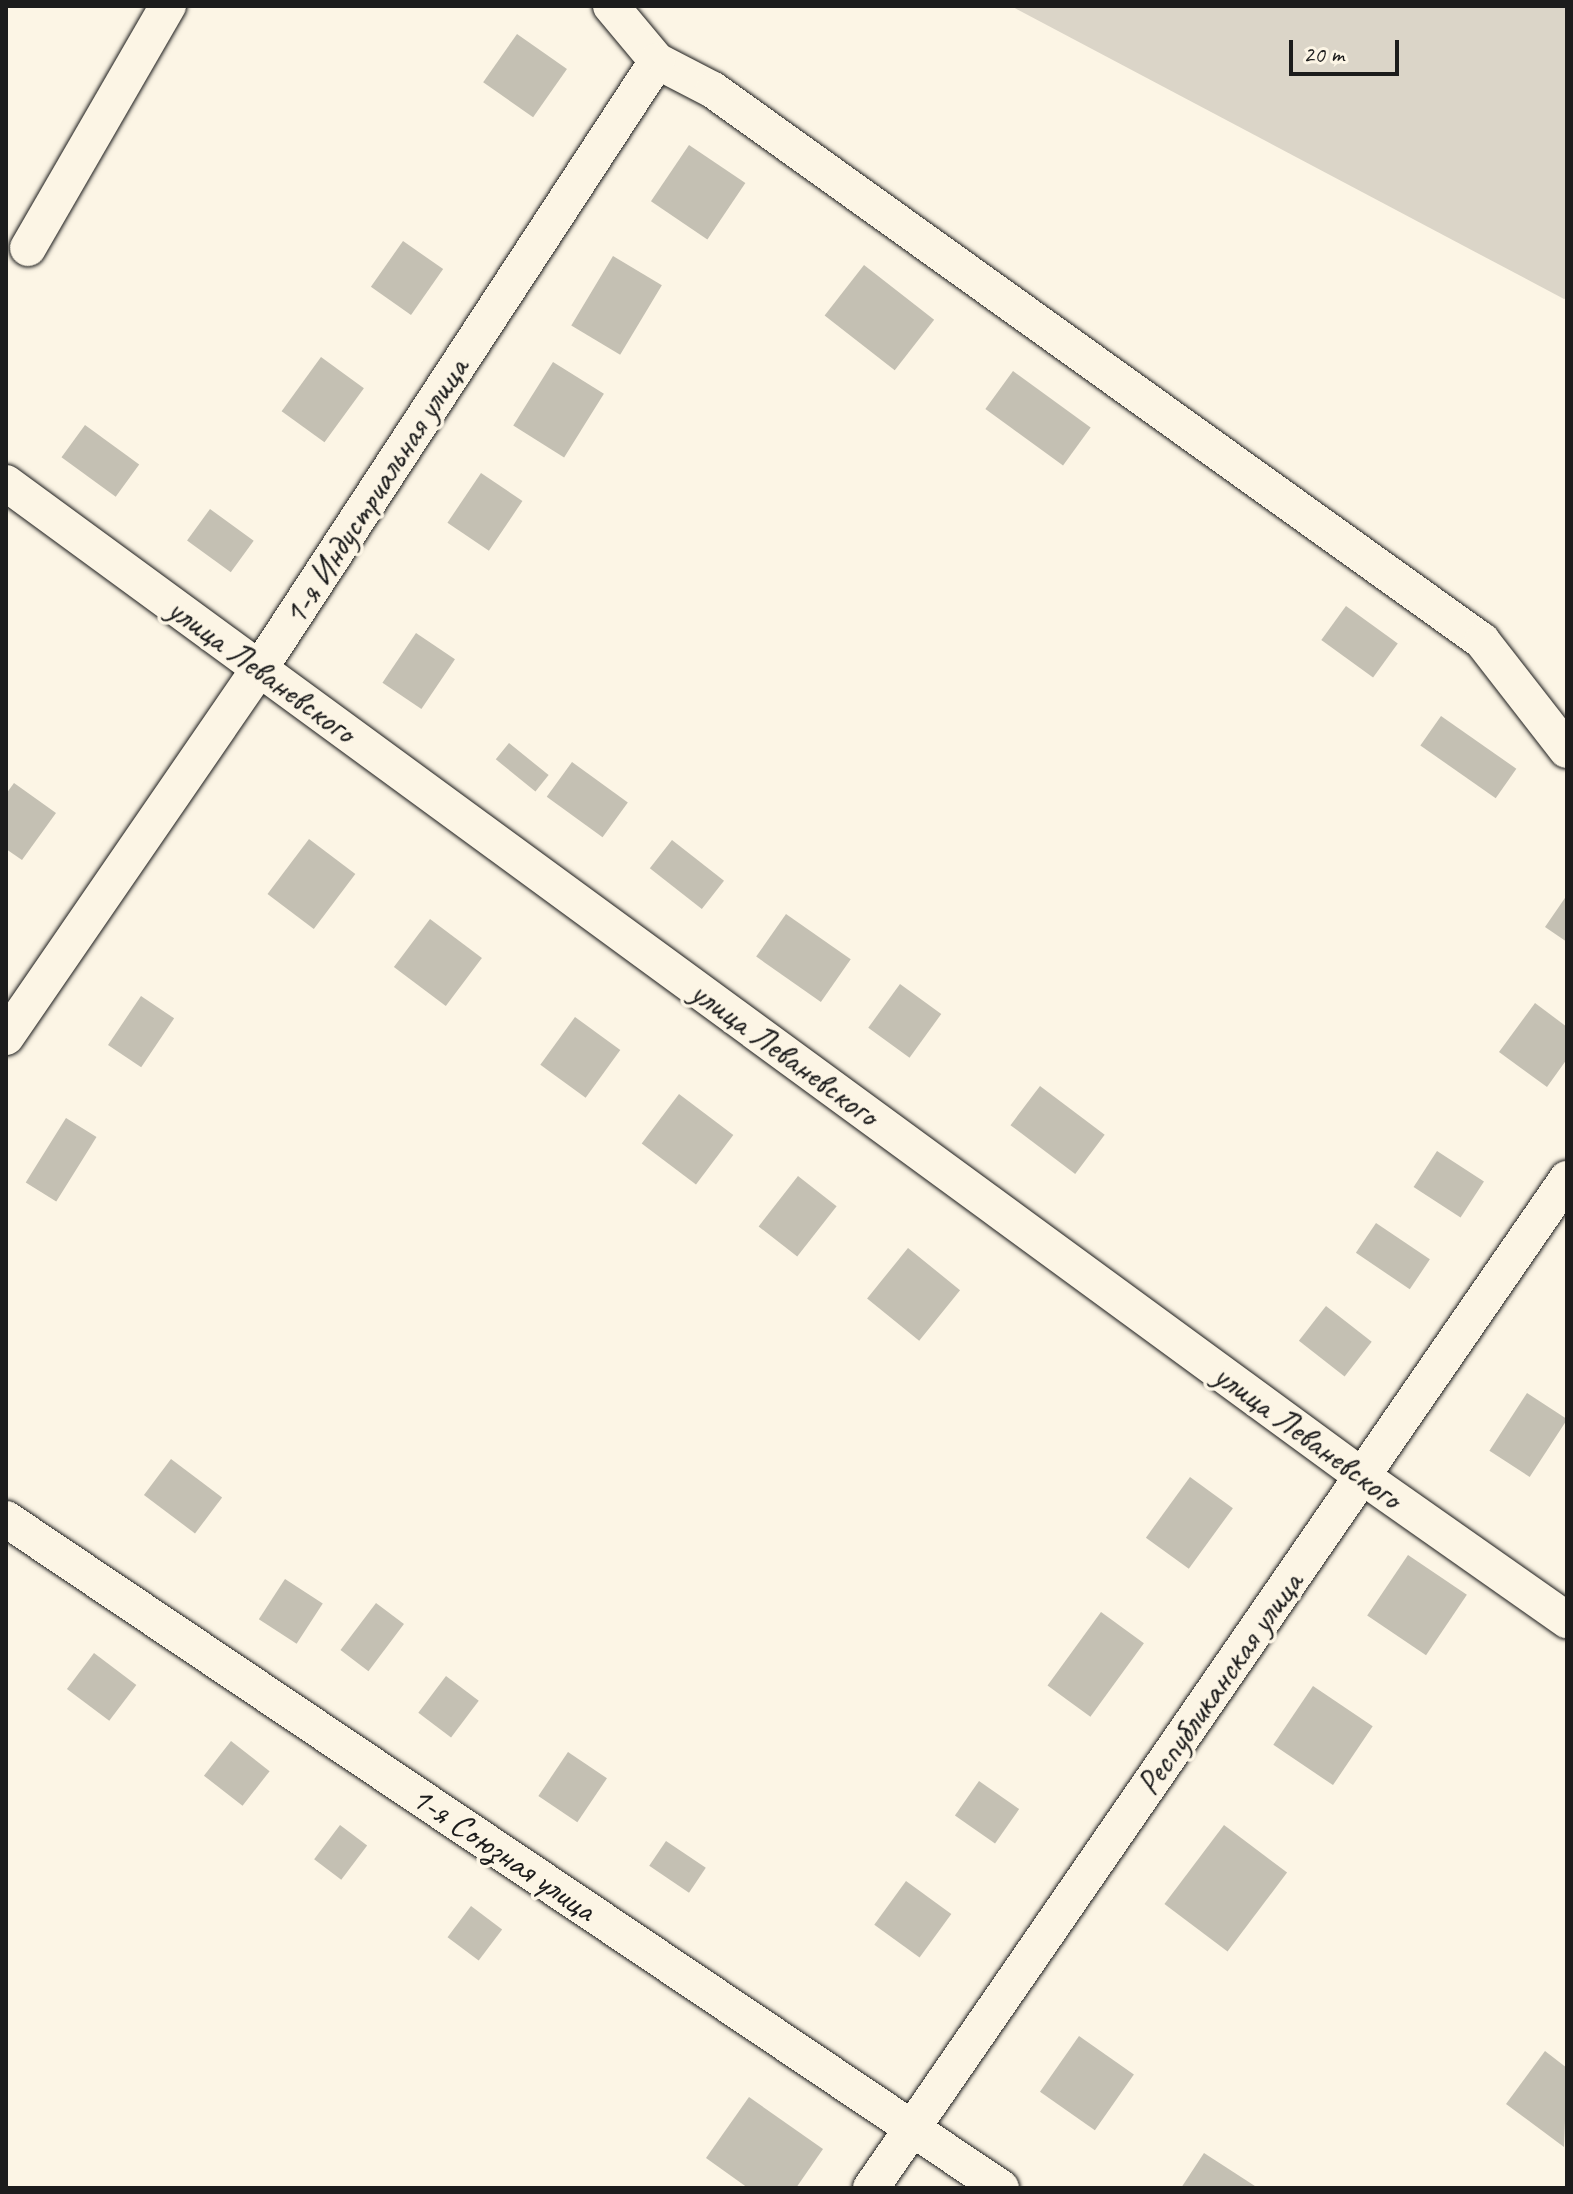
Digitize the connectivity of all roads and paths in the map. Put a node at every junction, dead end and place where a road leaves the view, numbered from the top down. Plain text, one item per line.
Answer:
1 (168, 6) edge
2 (611, 6) edge
3 (657, 61) junction
4 (28, 248) dead end
5 (6, 483) edge
6 (260, 668) junction
7 (1567, 750) edge
8 (6, 1037) edge
9 (1567, 1179) edge
10 (1362, 1476) junction
11 (6, 1519) edge
12 (1567, 1620) edge
13 (913, 2127) junction
14 (871, 2188) edge
15 (1001, 2188) edge

1 - 4 street
2 - 3 street
3 - 6 street, 1-я Индустриальная улица
3 - 7 street
5 - 6 street, улица Леваневского
6 - 8 street, 1-я Индустриальная улица
6 - 10 street, улица Леваневского
9 - 10 street, Республиканская улица
10 - 12 street, улица Леваневского
10 - 13 street, Республиканская улица
11 - 13 street, 1-я Союзная улица
13 - 14 street, Республиканская улица
13 - 15 street, 1-я Союзная улица

